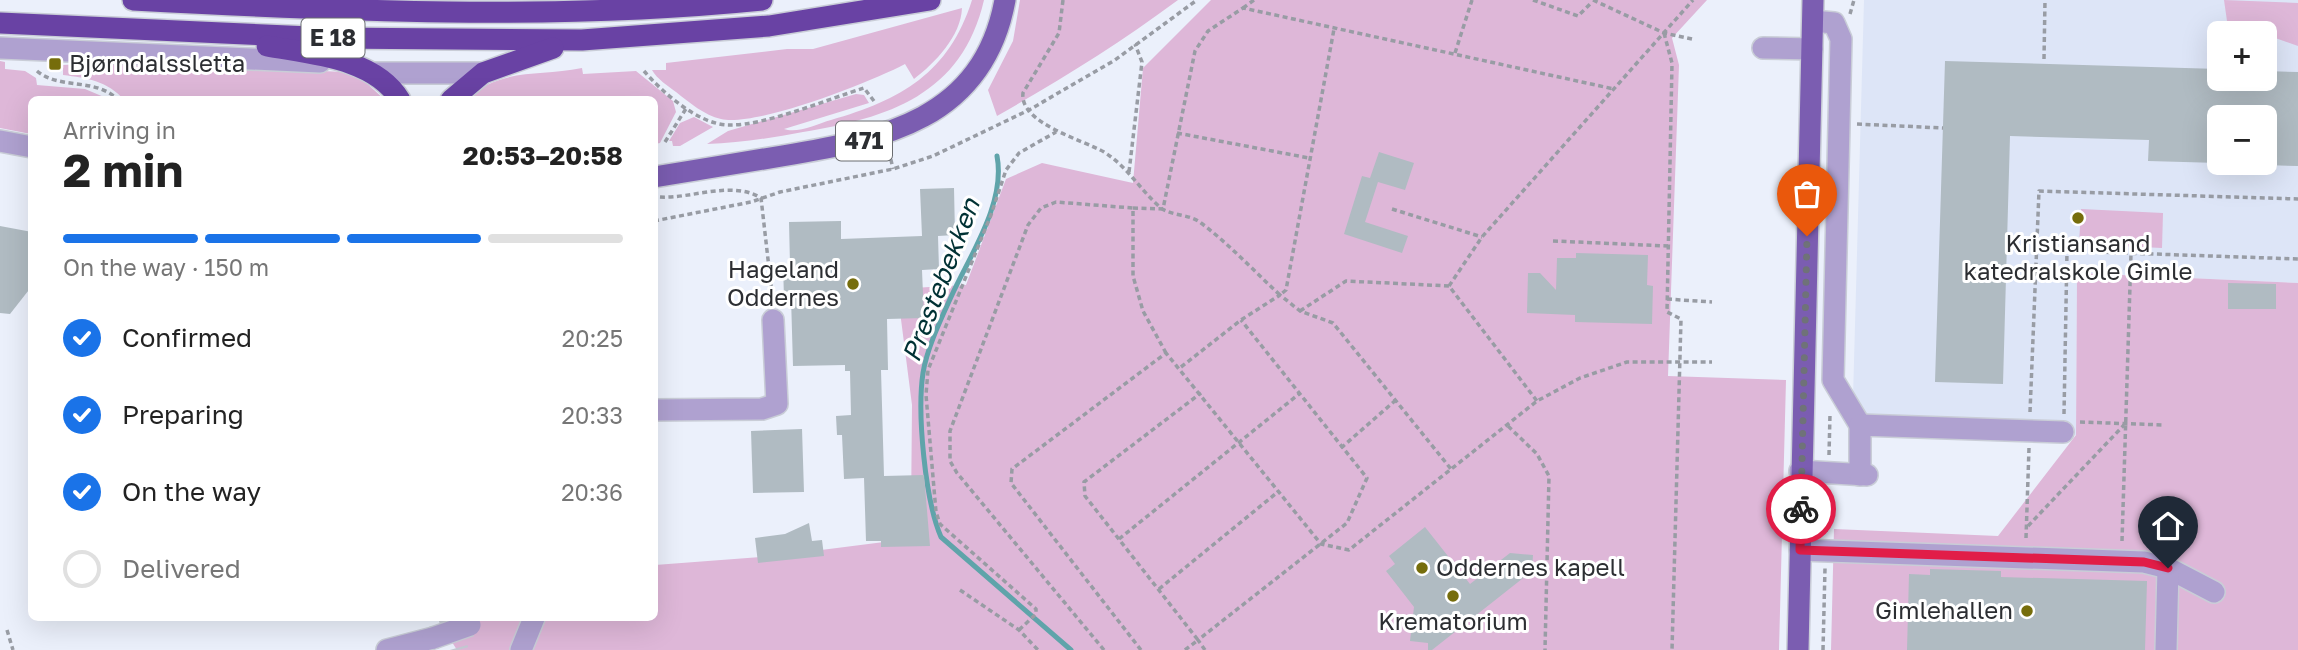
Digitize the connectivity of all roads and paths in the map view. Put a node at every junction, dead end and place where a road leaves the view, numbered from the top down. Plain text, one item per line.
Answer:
1 (133, 0) edge
2 (308, 0) edge
3 (762, 0) edge
4 (930, 0) edge
5 (993, 0) edge
6 (1005, 0) edge
7 (1063, 0) edge
8 (1197, 0) edge
9 (1254, 0) edge
10 (1472, 0) edge
11 (1533, 0) edge
12 (1693, 0) edge
13 (2045, 0) edge
14 (1592, 1) edge
15 (242, 6) junction
16 (1243, 8) junction
17 (1813, 10) edge
18 (0, 23) edge
19 (1334, 29) junction
20 (193, 31) junction
21 (1664, 33) junction
22 (1692, 39) dead end
23 (582, 40) junction
24 (1135, 44) junction
25 (0, 48) edge
26 (1763, 48) dead end
27 (1812, 49) junction
28 (1455, 53) junction
29 (2043, 59) dead end
30 (347, 63) junction
31 (37, 71) dead end
32 (644, 71) dead end
33 (372, 73) junction
34 (483, 74) junction
35 (1614, 89) junction
36 (114, 96) edge
37 (397, 96) edge
38 (456, 96) edge
39 (874, 101) dead end
40 (687, 107) junction
41 (1028, 110) junction
42 (1839, 124) junction
43 (1943, 128) dead end
44 (1056, 132) junction
45 (1177, 133) junction
46 (0, 141) edge
47 (665, 142) dead end
48 (28, 146) edge
49 (888, 149) dead end
50 (1310, 158) junction
51 (658, 163) edge
52 (893, 169) junction
53 (1129, 172) junction
54 (658, 176) edge
55 (728, 183) dead end
56 (729, 192) junction
57 (658, 197) edge
58 (761, 198) junction
59 (2298, 199) edge
60 (1133, 208) junction
61 (1163, 209) junction
62 (1392, 209) dead end
63 (658, 219) edge
64 (1482, 237) junction
65 (1553, 241) dead end
66 (1668, 246) junction
67 (2038, 250) junction
68 (2067, 251) junction
69 (2131, 253) junction
70 (2298, 258) edge
71 (1668, 262) junction
72 (1676, 263) dead end
73 (1449, 286) junction
74 (1280, 295) junction
75 (1667, 299) junction
76 (1712, 302) dead end
77 (1300, 311) junction
78 (773, 320) joint
79 (1241, 320) junction
80 (1166, 353) junction
81 (1712, 362) dead end
82 (1679, 363) junction
83 (1181, 368) junction
84 (1833, 380) junction
85 (1200, 393) junction
86 (1299, 394) junction
87 (1397, 399) junction
88 (1537, 401) junction
89 (658, 410) edge
90 (2125, 424) junction
91 (1860, 425) junction
92 (2164, 425) dead end
93 (1508, 426) junction
94 (2063, 427) junction
95 (2029, 430) junction
96 (1239, 439) junction
97 (1341, 448) junction
98 (1451, 469) junction
99 (1800, 471) junction
100 (1828, 474) junction
101 (1280, 491) junction
102 (2027, 528) junction
103 (1119, 539) junction
104 (1321, 544) junction
105 (1800, 550) junction
106 (1826, 551) junction
107 (2026, 559) junction
108 (2121, 561) junction
109 (2168, 568) junction
110 (1159, 589) junction
111 (960, 590) dead end
112 (2214, 592) dead end
113 (533, 621) edge
114 (477, 622) edge
115 (7, 630) dead end
116 (1019, 630) junction
117 (1198, 639) junction
118 (13, 650) edge
119 (387, 650) edge
120 (521, 650) edge
121 (1038, 650) edge
122 (1104, 650) edge
123 (1141, 650) edge
124 (1185, 650) edge
125 (1205, 650) edge
126 (1545, 650) edge
127 (1672, 650) edge
128 (1798, 650) edge
129 (1823, 650) edge
130 (2166, 650) edge

1 - 15 highway, E 18
2 - 15 highway, E 18
3 - 15 highway, E 18
4 - 23 highway, E 18
5 - 51 main road, 471
6 - 54 main road, 471
7 - 41 path
8 - 24 path
9 - 16 path
10 - 28 path
11 - 14 path
12 - 21 path
13 - 29 path
14 - 21 path
16 - 19 path
16 - 45 path
17 - 27 main road
17 - 42 street
18 - 20 highway, E 18
19 - 28 path
19 - 50 path
20 - 23 highway, E 18
20 - 30 highway, E 18
21 - 22 path
21 - 35 path
21 - 66 path
23 - 34 highway, E 18
24 - 41 path
24 - 53 path
25 - 30 street
26 - 27 street
27 - 99 main road
28 - 35 path
30 - 33 highway, E 18
31 - 36 path
32 - 40 path
33 - 34 street
33 - 37 highway, E 18
34 - 38 highway, E 18
35 - 64 path
39 - 40 path
40 - 47 path
41 - 44 path
41 - 52 path
42 - 43 path
42 - 84 street
44 - 53 path
44 - 116 path
45 - 50 path
45 - 61 path
46 - 48 street
49 - 52 path
50 - 74 path
52 - 58 path
53 - 61 path
55 - 56 path
56 - 57 path
56 - 58 path
58 - 63 path
58 - 78 path
59 - 67 path
60 - 61 path
60 - 80 path
60 - 122 path
61 - 74 path
62 - 64 path
64 - 73 path
65 - 66 path
66 - 71 path
67 - 68 path
67 - 95 path
68 - 69 path
68 - 94 path
69 - 70 path
69 - 90 path
71 - 72 path
71 - 75 path
73 - 77 path
73 - 88 path
74 - 77 path
74 - 79 path
75 - 76 path
75 - 82 path
77 - 87 path
78 - 89 street
79 - 83 path
79 - 86 path
80 - 83 path
80 - 123 path
81 - 82 path
82 - 88 path
82 - 127 path
83 - 85 path
84 - 91 street
84 - 100 path
85 - 96 path
85 - 103 path
86 - 96 path
86 - 97 path
87 - 97 path
87 - 98 path
88 - 93 path
90 - 92 path
90 - 94 path
90 - 102 path
90 - 108 path
91 - 95 street
91 - 100 street
93 - 98 path
93 - 126 path
94 - 95 street
95 - 102 path
96 - 101 path
96 - 103 path
97 - 104 path
98 - 104 path
99 - 100 street
99 - 105 main road
100 - 106 path
101 - 104 path
101 - 110 path
102 - 107 path
103 - 110 path
104 - 117 path
105 - 106 street
105 - 128 main road
106 - 107 street
106 - 129 path
107 - 108 street
108 - 109 street
109 - 112 street
109 - 130 street
110 - 117 path
111 - 116 path
113 - 120 street
114 - 119 street, bridge
115 - 118 path
116 - 121 path
117 - 124 path
117 - 125 path

